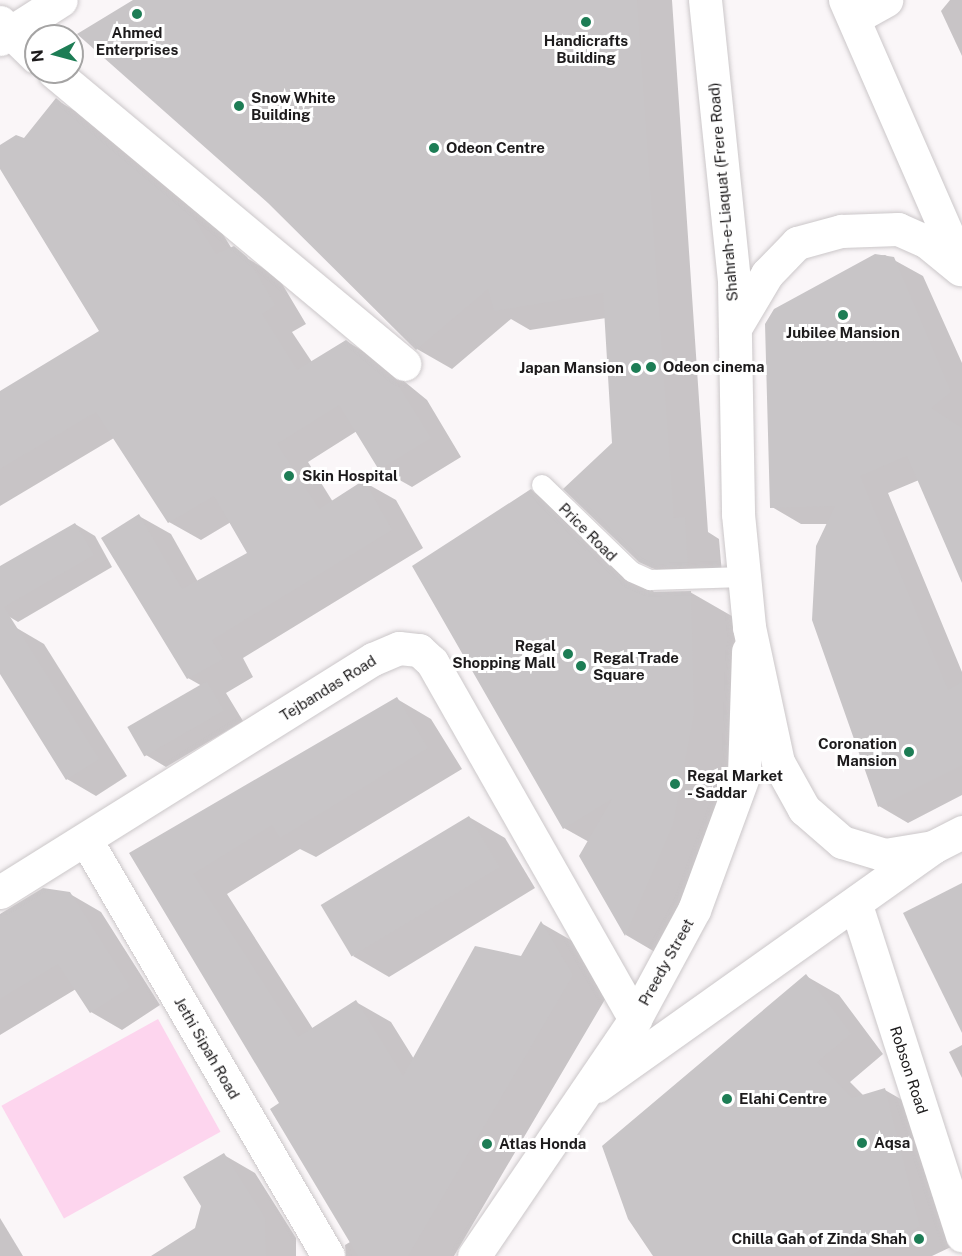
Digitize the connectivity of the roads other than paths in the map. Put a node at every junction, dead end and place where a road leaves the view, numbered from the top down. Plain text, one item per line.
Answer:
1 (705, 0) edge
2 (886, 0) edge
3 (59, 1) edge
4 (850, 9) edge
5 (3, 31) edge
6 (24, 48) edge
7 (68, 84) edge
8 (962, 270) edge
9 (735, 328) junction
10 (404, 364) dead end
11 (542, 485) dead end
12 (744, 577) junction
13 (749, 627) junction
14 (962, 832) edge
15 (86, 840) junction
16 (933, 848) junction
17 (0, 892) edge
18 (856, 905) junction
19 (635, 1018) junction
20 (574, 1103) junction
21 (961, 1226) edge
22 (328, 1256) edge
23 (474, 1256) edge

1 - 9 main road, Shahrah-e-Liaquat (Frere Road)
2 - 4 main road
3 - 5 main road
4 - 8 main road
5 - 6 main road
7 - 10 main road
8 - 9 main road
9 - 12 main road, Shahrah-e-Liaquat (Frere Road)
11 - 12 lane, Price Road
12 - 13 main road, Shahrah-e-Liaquat (Frere Road)
13 - 16 main road, Shahrah-e-Liaquat (Frere Road)
13 - 19 main road, Preedy Street
14 - 16 main road, Shahrah-e-Liaquat (Frere Road)
15 - 17 main road, Tejbandas Road
15 - 19 main road, Tejbandas Road
15 - 22 main road, Jethi Sipah Road
16 - 18 main road
18 - 20 main road
18 - 21 main road, Robson Road
19 - 20 main road, Preedy Street
20 - 23 main road, Preedy Street

